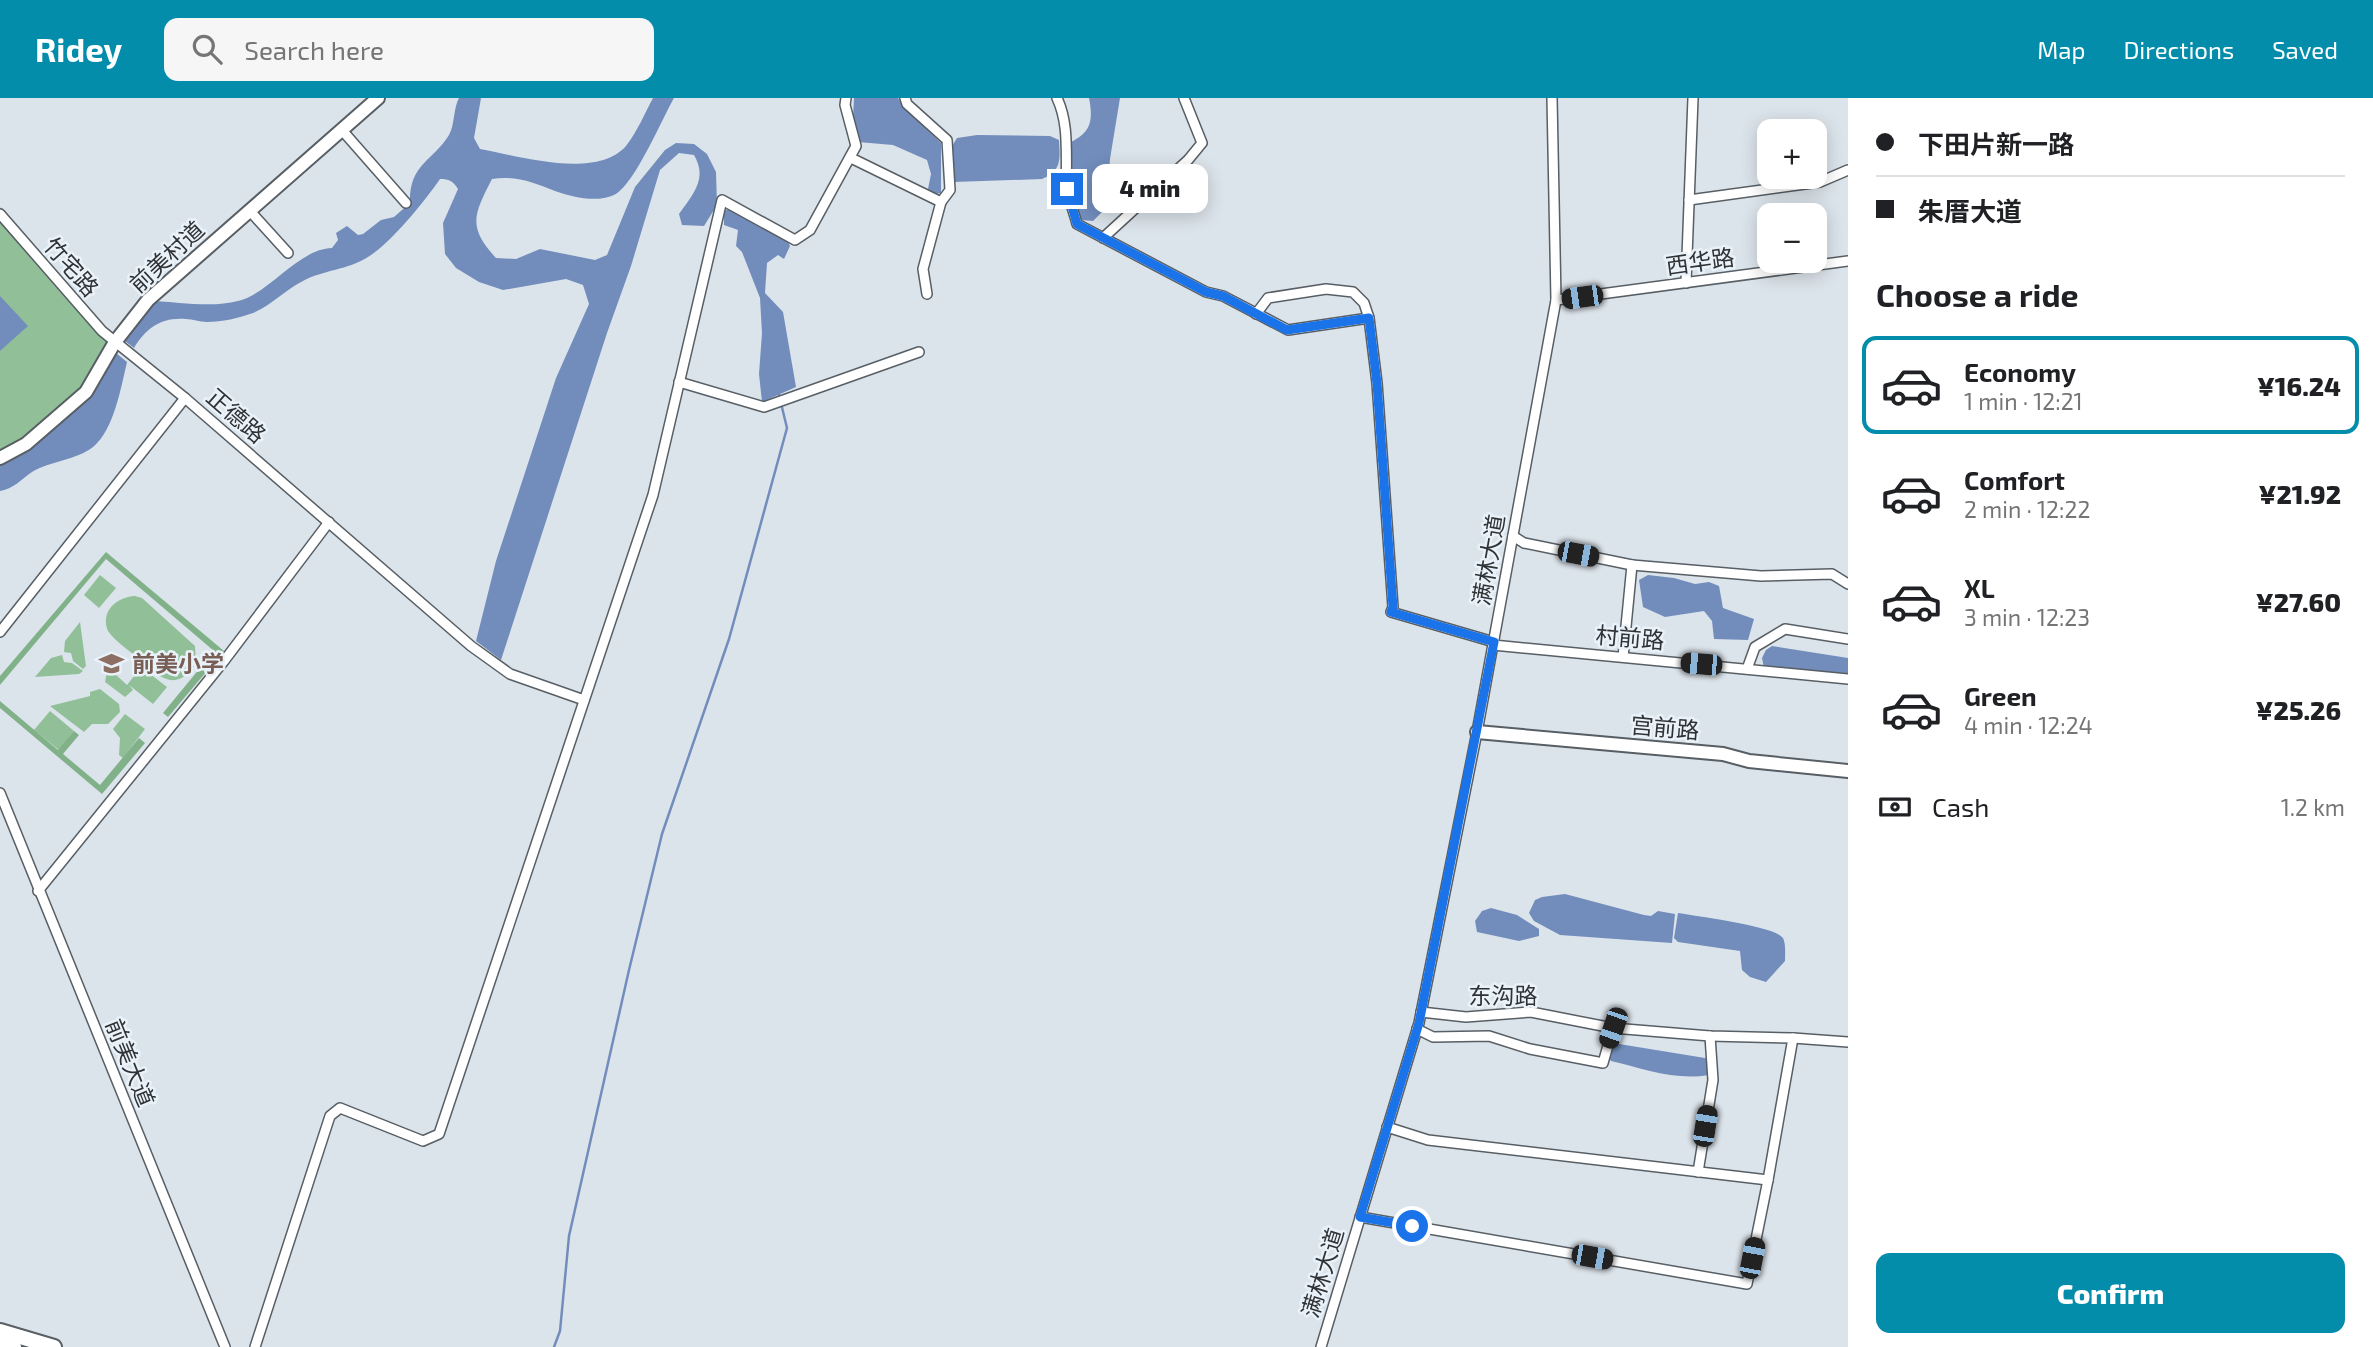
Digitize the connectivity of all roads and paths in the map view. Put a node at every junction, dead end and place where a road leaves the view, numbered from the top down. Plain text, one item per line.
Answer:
1 (377, 98) edge
2 (846, 98) edge
3 (905, 98) edge
4 (1057, 98) edge
5 (1184, 98) edge
6 (1552, 98) edge
7 (1693, 98) edge
8 (341, 129) junction
9 (851, 158) junction
10 (1848, 170) edge
11 (1689, 200) junction
12 (941, 202) junction
13 (406, 204) dead end
14 (249, 210) junction
15 (0, 214) edge
16 (1103, 238) junction
17 (288, 253) dead end
18 (1848, 261) edge
19 (1686, 283) junction
20 (927, 294) dead end
21 (1556, 300) junction
22 (1259, 315) junction
23 (1369, 318) junction
24 (116, 342) junction
25 (919, 352) dead end
26 (680, 382) junction
27 (185, 398) junction
28 (0, 458) edge
29 (329, 522) junction
30 (1513, 536) junction
31 (1632, 565) junction
32 (1848, 584) edge
33 (0, 632) edge
34 (1848, 639) edge
35 (1493, 643) junction
36 (1623, 657) junction
37 (1747, 669) junction
38 (1848, 679) edge
39 (584, 700) junction
40 (1477, 732) junction
41 (1848, 771) edge
42 (0, 793) edge
43 (38, 891) junction
44 (1421, 1012) junction
45 (1613, 1028) junction
46 (1417, 1029) junction
47 (1710, 1036) junction
48 (1793, 1038) junction
49 (1848, 1042) edge
50 (1387, 1127) junction
51 (1698, 1172) junction
52 (1768, 1180) junction
53 (1360, 1217) junction
54 (0, 1331) edge
55 (0, 1343) edge
56 (14, 1347) edge
57 (54, 1347) edge
58 (225, 1347) edge
59 (255, 1347) edge
60 (1321, 1347) edge

1 - 8 street, 前美村道
2 - 9 street
3 - 12 street
4 - 16 street
5 - 16 street
6 - 21 street, 满林大道
7 - 11 street
8 - 13 street
8 - 14 street, 前美村道
9 - 12 street
9 - 26 street
10 - 11 street
11 - 19 street
12 - 20 street
14 - 17 street
14 - 24 street, 前美村道
15 - 24 street, 竹宅路
16 - 22 street
18 - 19 street, 西华路
19 - 21 street, 西华路
21 - 30 street, 满林大道
22 - 23 street
22 - 23 street
23 - 35 street, 村前路
24 - 27 street, 正德路
24 - 28 street, 前美村道
25 - 26 street
26 - 39 street
27 - 29 street, 正德路
27 - 33 street
29 - 39 street, 正德路
29 - 43 street
30 - 31 street
30 - 35 street, 满林大道
31 - 32 street
31 - 36 street
34 - 37 street
35 - 36 street, 村前路
35 - 40 street, 满林大道
36 - 37 street, 村前路
37 - 38 street, 村前路
39 - 59 street
40 - 41 street, 宫前路
40 - 44 street, 满林大道
42 - 43 street, 前美大道
43 - 58 street, 前美大道
44 - 45 street, 东沟路
44 - 46 street, 满林大道
45 - 46 street
45 - 47 street, 东沟路
46 - 50 street, 满林大道
47 - 48 street, 东沟路
47 - 51 street
48 - 49 street, 东沟路
48 - 52 street
50 - 51 street
50 - 53 street, 满林大道
51 - 52 street
52 - 53 street
53 - 60 street, 满林大道
54 - 57 main road
55 - 56 main road

